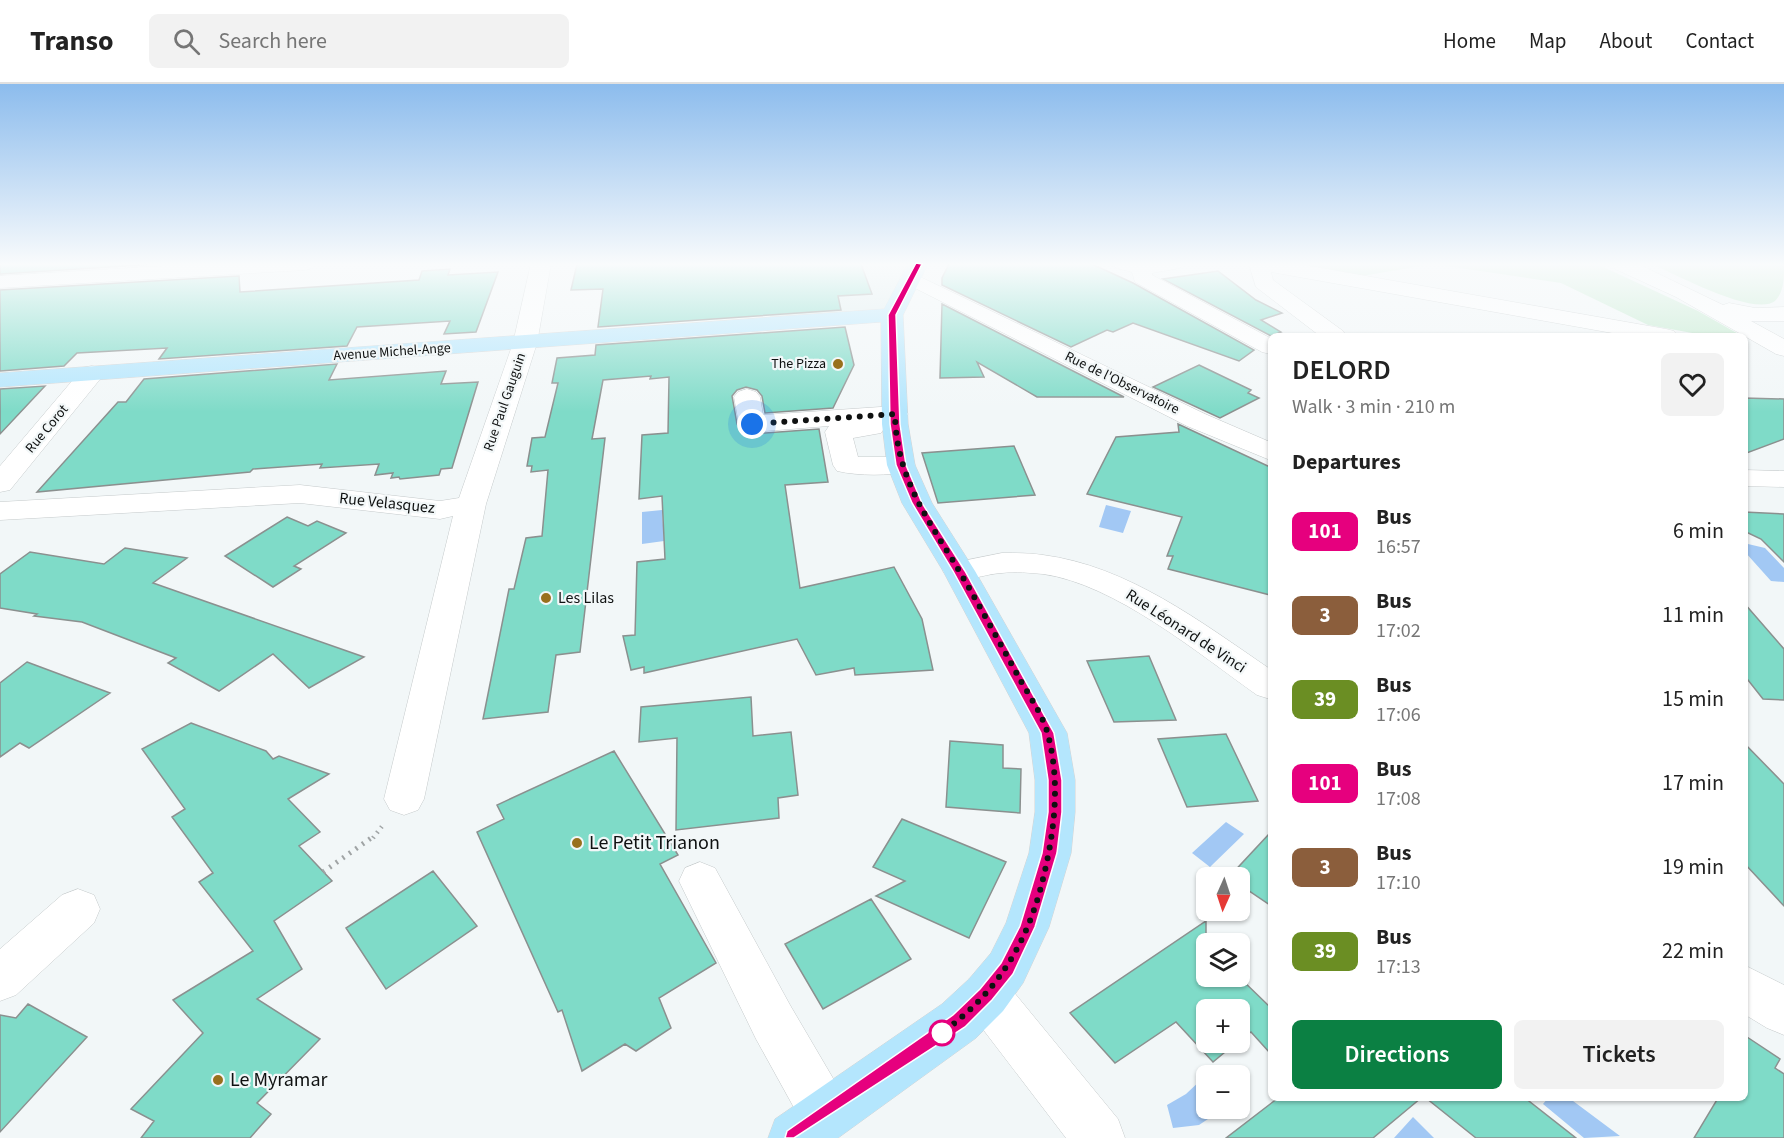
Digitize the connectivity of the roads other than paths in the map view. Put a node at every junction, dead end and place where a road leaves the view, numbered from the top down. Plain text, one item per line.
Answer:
1 (531, 313) edge
2 (994, 313) edge
3 (1207, 313) edge
4 (1304, 313) edge
5 (1543, 313) edge
6 (1723, 313) edge
7 (1739, 313) edge
8 (1784, 314) edge
9 (892, 315) joint
10 (1331, 333) edge
11 (1650, 333) edge
12 (525, 343) junction
13 (1268, 346) edge
14 (1783, 349) edge
15 (1748, 351) edge
16 (92, 373) junction
17 (0, 380) edge
18 (747, 397) dead end
19 (895, 419) junction
20 (1268, 451) edge
21 (901, 465) junction
22 (1748, 478) edge
23 (1784, 479) edge
24 (0, 484) edge
25 (471, 504) junction
26 (0, 511) edge
27 (959, 571) junction
28 (1268, 685) edge
29 (404, 799) road end
30 (700, 881) dead end
31 (78, 909) dead end
32 (0, 979) edge
33 (1748, 990) edge
34 (986, 995) junction
35 (1784, 1012) edge
36 (810, 1127) edge
37 (1099, 1138) edge

1 - 12 street, Rue Paul Gauguin
2 - 20 street, Rue de l'Observatoire
3 - 13 street
4 - 10 street
5 - 11 street
6 - 14 street
7 - 8 street
9 - 12 main road, Avenue Michel-Ange
9 - 19 main road
12 - 16 main road, Avenue Michel-Ange
12 - 25 street, Rue Paul Gauguin
14 - 15 street
16 - 17 main road, Avenue Michel-Ange
16 - 24 street, Rue Corot
18 - 19 street
19 - 21 main road
19 - 21 street
21 - 27 main road
22 - 23 street
25 - 26 street, Rue Velasquez
25 - 29 street
27 - 28 street, Rue Léonard de Vinci
27 - 34 main road
30 - 36 street
31 - 32 street
33 - 35 street
34 - 36 main road
34 - 37 street

